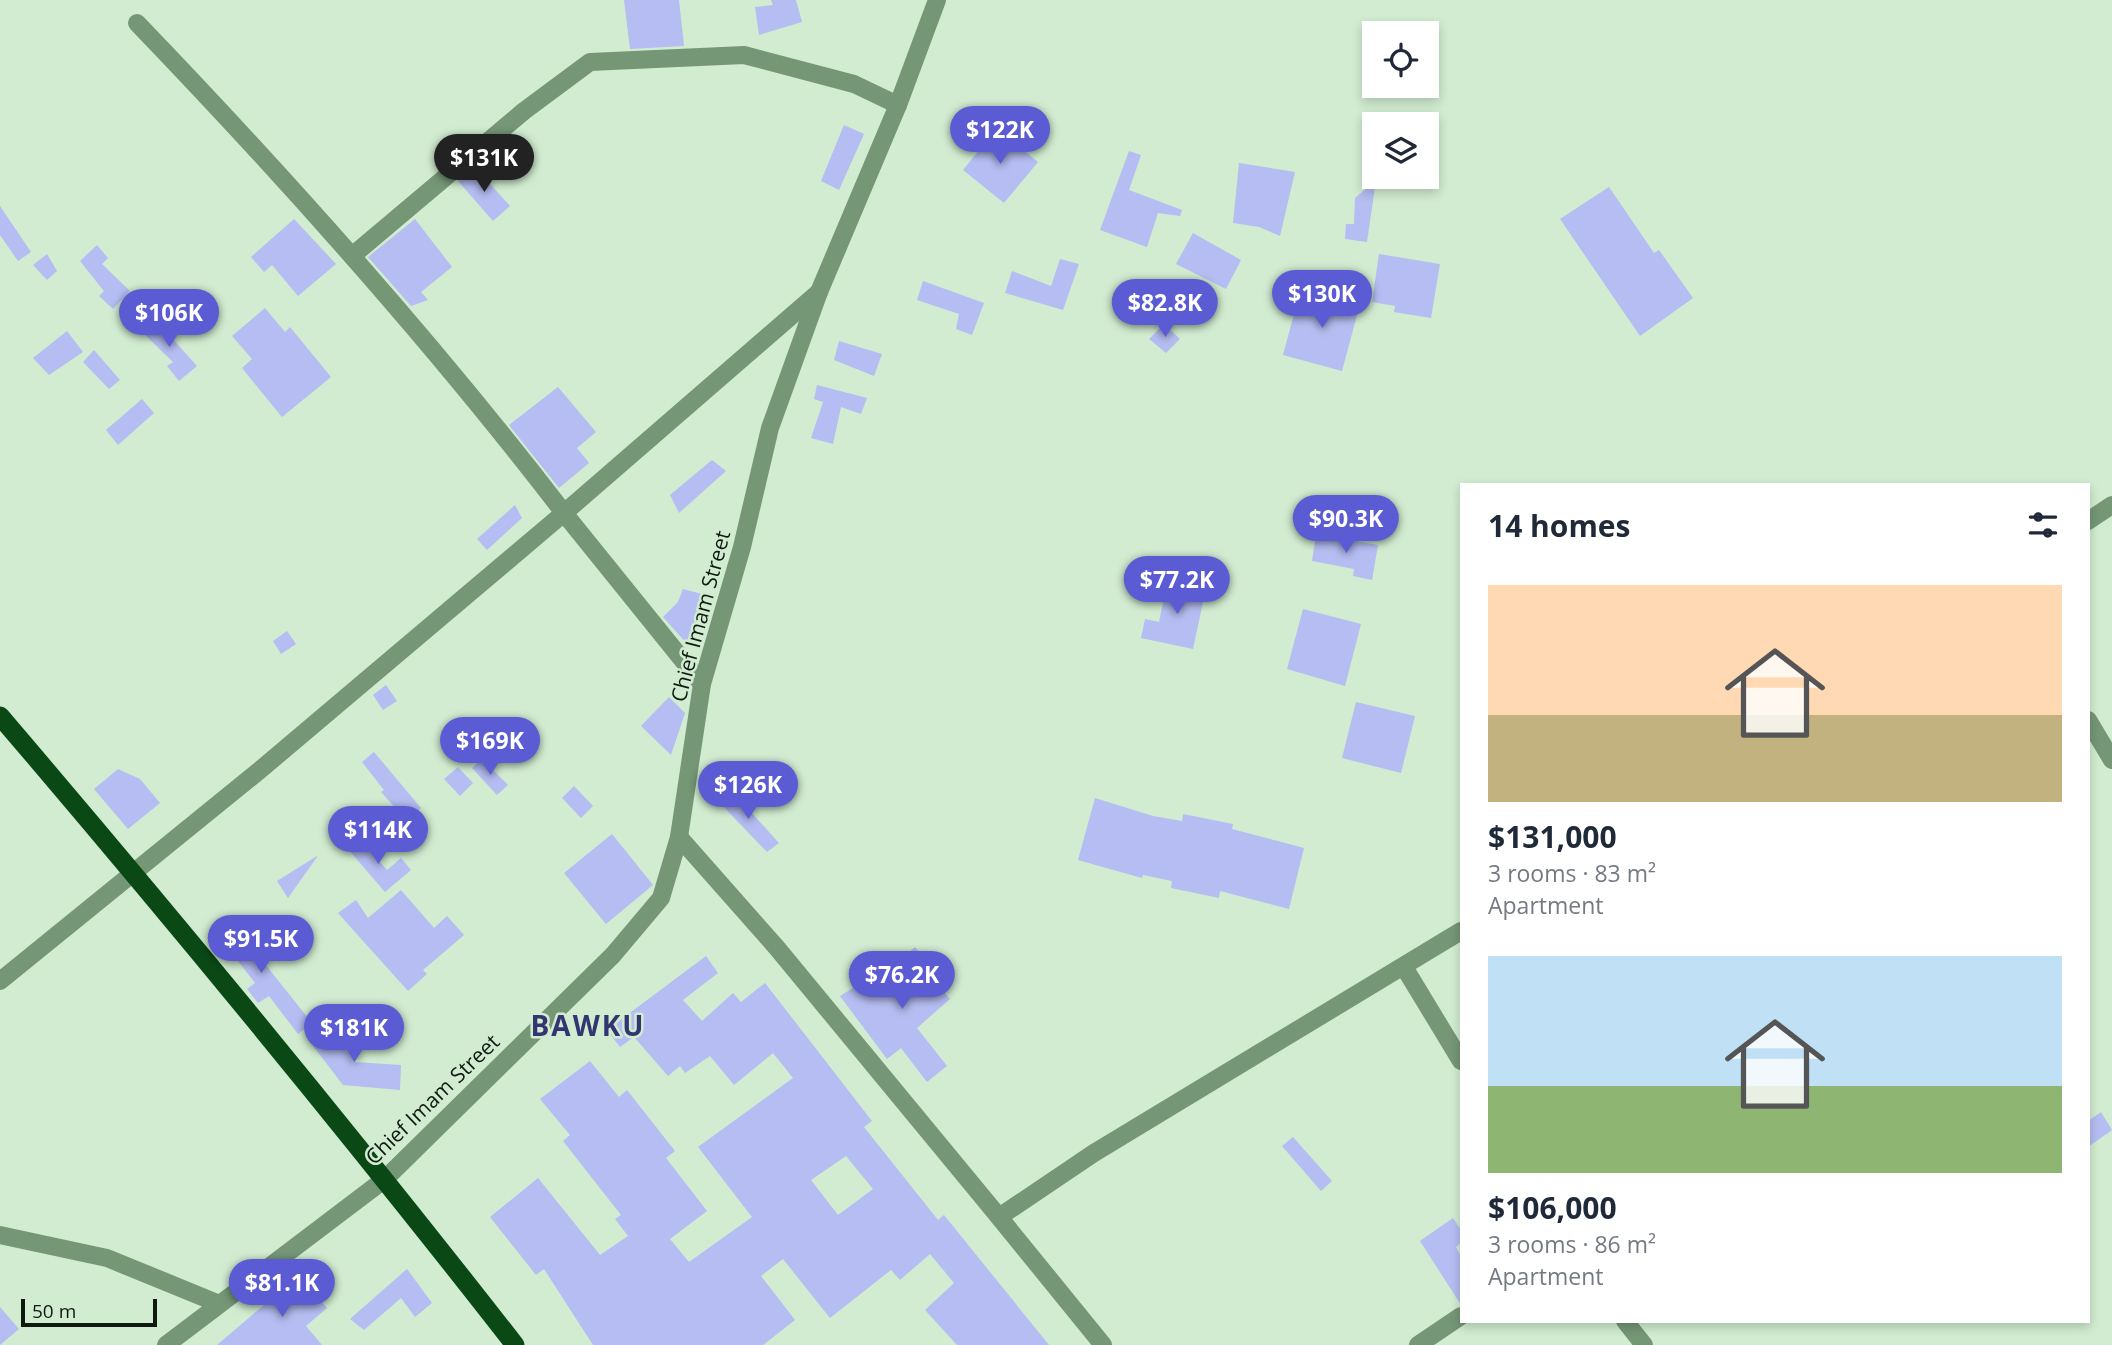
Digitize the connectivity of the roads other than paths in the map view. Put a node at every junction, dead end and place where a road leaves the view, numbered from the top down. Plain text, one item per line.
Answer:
1 (935, 1) edge
2 (137, 23) dead end
3 (898, 105) junction
4 (352, 256) junction
5 (819, 292) junction
6 (2112, 505) edge
7 (564, 513) junction
8 (2090, 520) edge
9 (702, 684) junction
10 (0, 716) edge
11 (2090, 723) edge
12 (2112, 760) edge
13 (679, 837) junction
14 (135, 873) junction
15 (1460, 932) edge
16 (1404, 967) junction
17 (0, 981) edge
18 (1460, 1059) edge
19 (385, 1178) junction
20 (999, 1217) junction
21 (0, 1235) edge
22 (217, 1303) junction
23 (1460, 1317) edge
24 (1627, 1323) edge
25 (166, 1345) edge
26 (515, 1345) edge
27 (1102, 1345) edge
28 (1418, 1345) edge
29 (1644, 1345) edge

1 - 3 street, Chief Imam Street
2 - 4 street
3 - 4 street
3 - 5 street, Chief Imam Street
4 - 7 street
5 - 7 street
5 - 9 street, Chief Imam Street
6 - 8 street
7 - 9 street
7 - 14 street
9 - 13 street, Chief Imam Street
10 - 14 highway
11 - 12 street
13 - 19 street, Chief Imam Street
13 - 20 street
14 - 17 street
14 - 19 highway
15 - 16 street
16 - 18 street
16 - 20 street
19 - 22 street, Chief Imam Street
19 - 26 highway
20 - 27 street
21 - 22 street
22 - 25 street, Chief Imam Street
23 - 28 street
24 - 29 street

